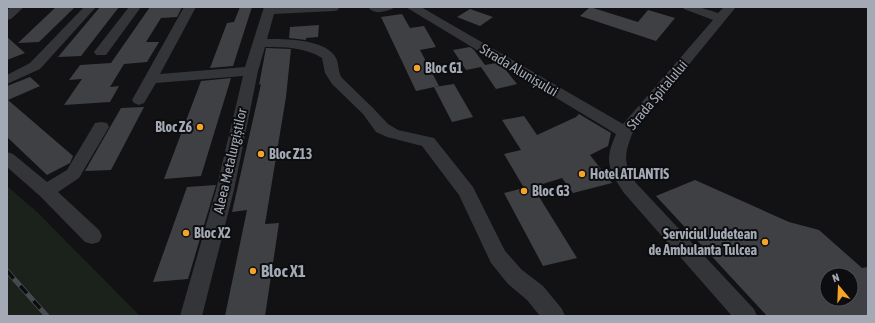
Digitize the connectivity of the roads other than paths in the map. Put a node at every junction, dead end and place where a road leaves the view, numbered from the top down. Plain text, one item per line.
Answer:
1 (18, 7) edge
2 (90, 7) edge
3 (135, 7) edge
4 (190, 7) edge
5 (374, 7) edge
6 (388, 7) edge
7 (413, 7) edge
8 (688, 7) edge
9 (269, 9) edge
10 (334, 11) edge
11 (725, 13) edge
12 (7, 16) edge
13 (259, 43) junction
14 (101, 52) dead end
15 (250, 71) junction
16 (150, 79) junction
17 (7, 80) edge
18 (139, 100) dead end
19 (101, 127) dead end
20 (625, 132) junction
21 (7, 158) edge
22 (46, 191) junction
23 (92, 236) dead end
24 (191, 316) edge
25 (554, 316) edge
26 (746, 316) edge

1 - 12 street
2 - 17 street
3 - 14 street
4 - 16 street
5 - 6 street
7 - 20 street, Strada Alunișului
8 - 11 street
9 - 10 street
9 - 13 street, Aleea Metalurgiștilor
11 - 20 street, Strada Spitalului
13 - 15 street, Aleea Metalurgiștilor
13 - 25 street
15 - 16 street
15 - 24 street, Aleea Metalurgiștilor
16 - 18 street
19 - 22 street
20 - 26 street, Strada Spitalului
21 - 22 street
22 - 23 street

